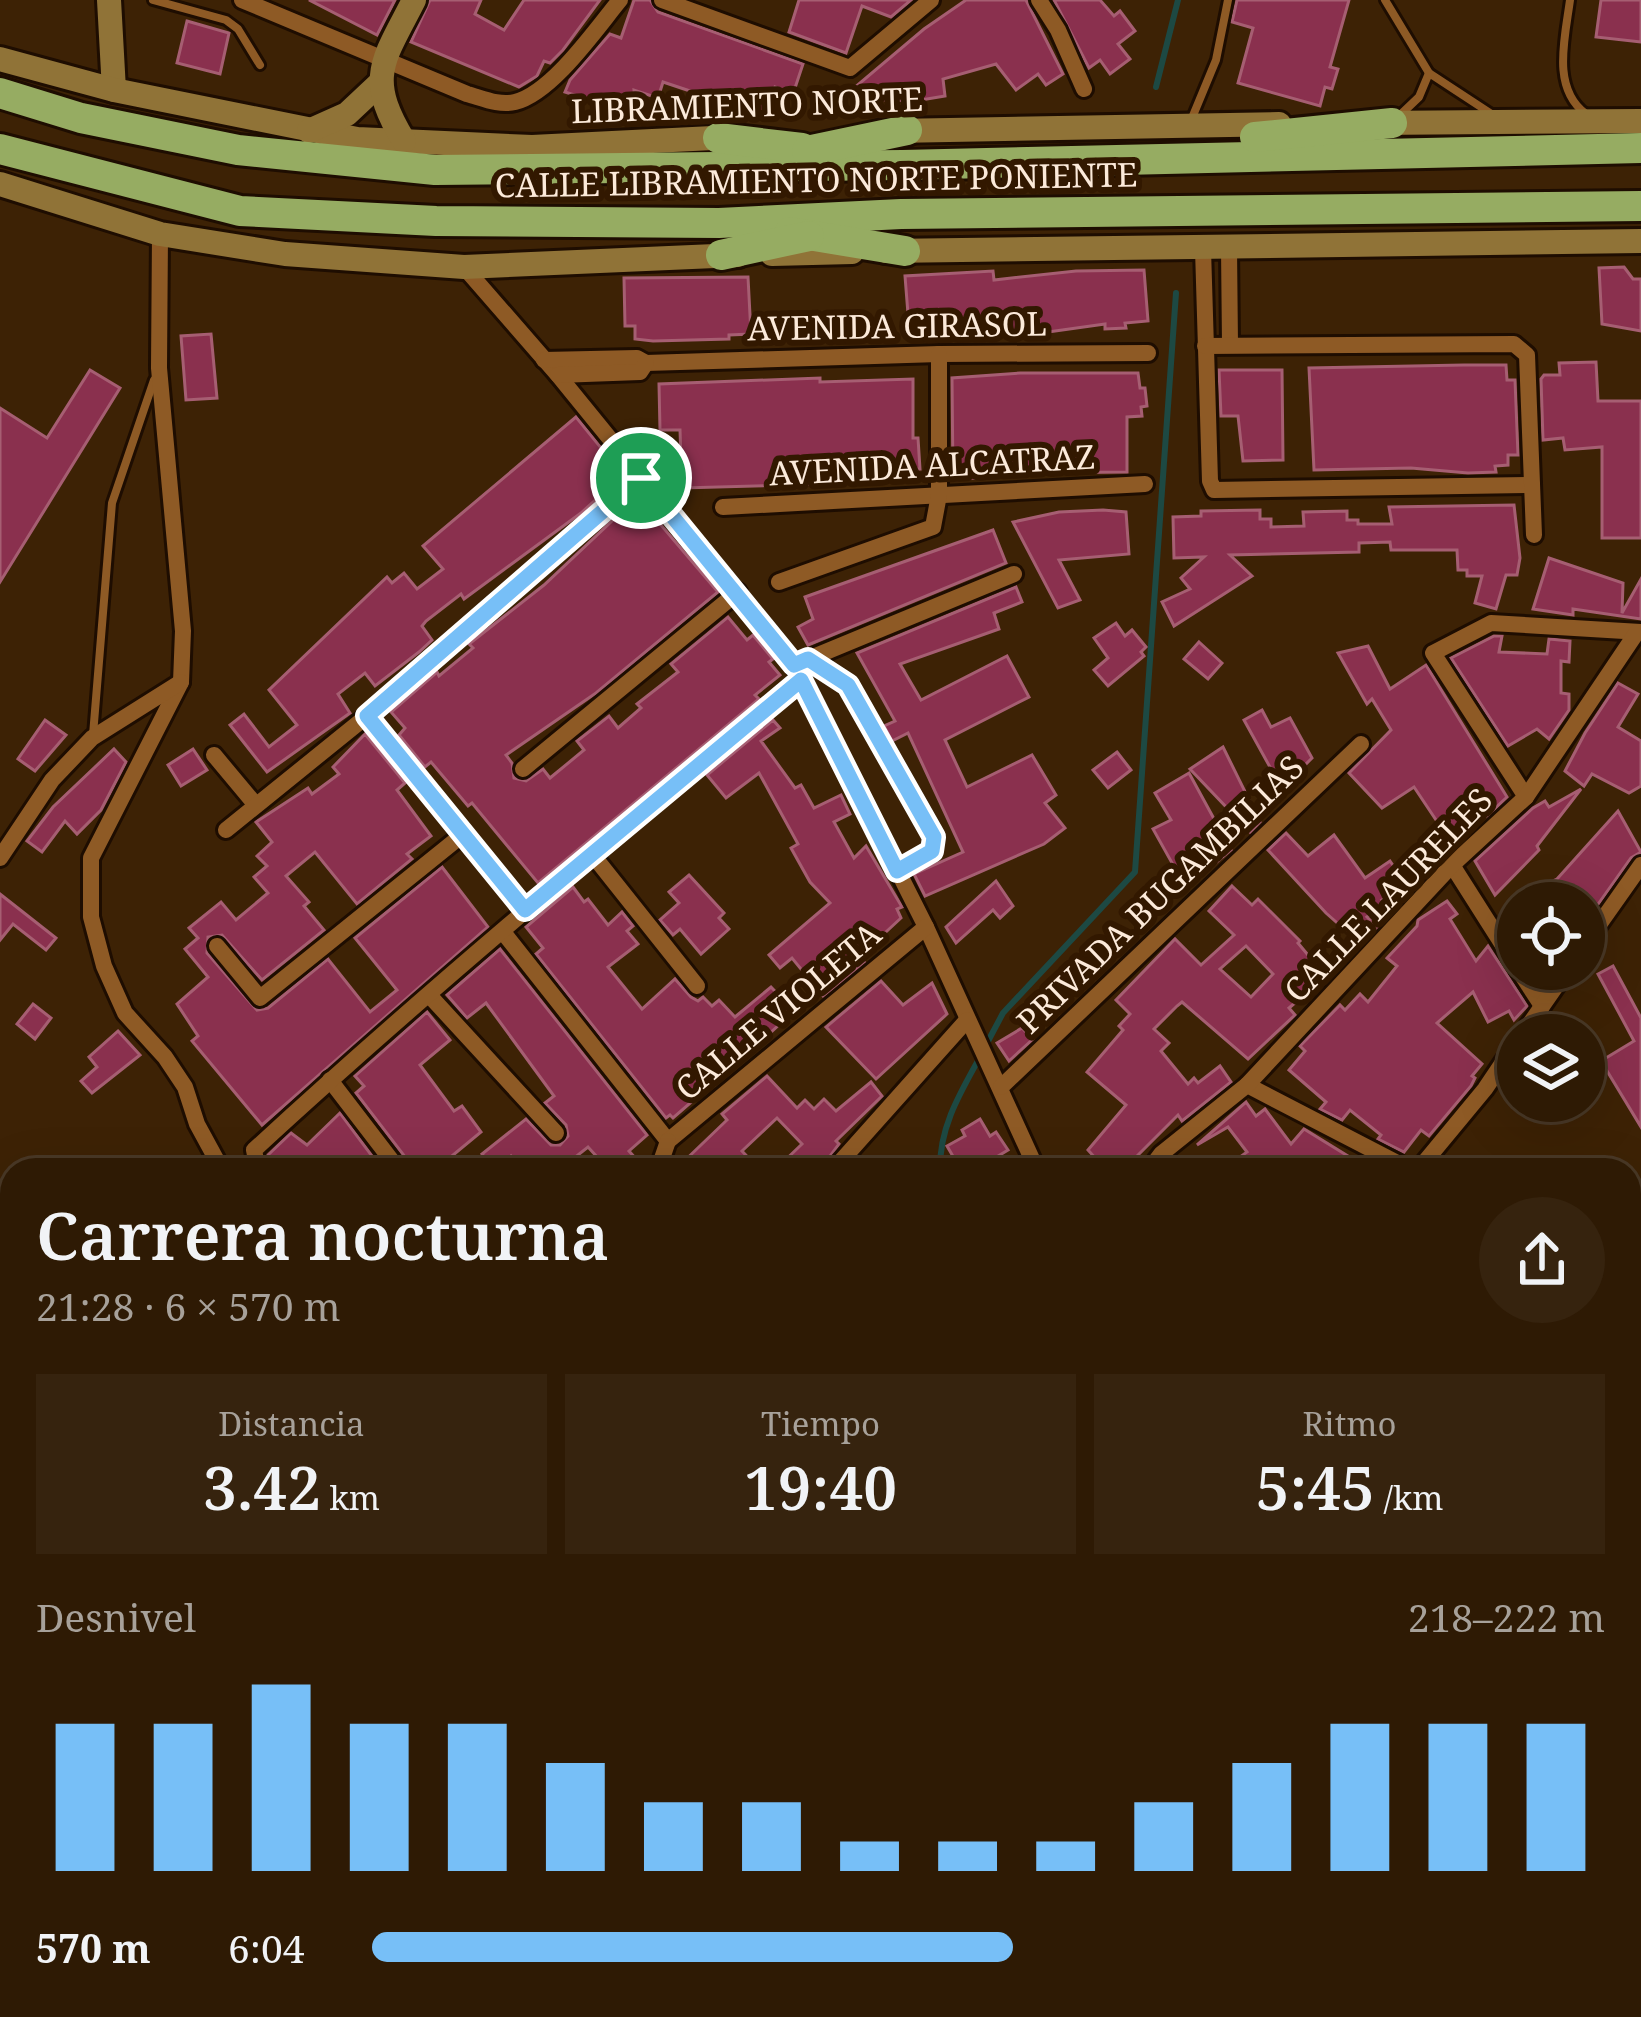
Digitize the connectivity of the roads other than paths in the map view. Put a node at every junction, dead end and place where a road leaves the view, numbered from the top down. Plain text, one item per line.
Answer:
1 (109, 0) edge
2 (153, 0) edge
3 (242, 0) edge
4 (414, 0) edge
5 (620, 0) edge
6 (662, 0) edge
7 (931, 0) edge
8 (1039, 0) edge
9 (1228, 0) edge
10 (1385, 0) edge
11 (1570, 0) edge
12 (0, 59) edge
13 (260, 65) dead end
14 (382, 71) junction
15 (1429, 73) junction
16 (1084, 89) dead end
17 (114, 90) junction
18 (0, 93) edge
19 (1641, 121) edge
20 (1597, 122) junction
21 (1392, 123) junction
22 (1507, 123) junction
23 (1189, 125) junction
24 (308, 130) junction
25 (907, 130) junction
26 (404, 141) junction
27 (1641, 148) edge
28 (0, 149) edge
29 (815, 150) junction
30 (724, 151) junction
31 (1147, 156) junction
32 (902, 165) junction
33 (0, 184) edge
34 (1641, 206) edge
35 (901, 214) junction
36 (718, 223) junction
37 (160, 234) junction
38 (811, 235) junction
39 (1641, 241) edge
40 (1229, 248) junction
41 (1203, 249) junction
42 (905, 251) junction
43 (721, 255) junction
44 (464, 268) junction
45 (1204, 286) junction
46 (1230, 286) junction
47 (1230, 345) junction
48 (1205, 346) junction
49 (1148, 353) dead end
50 (939, 354) junction
51 (544, 360) junction
52 (646, 363) junction
53 (159, 368) junction
54 (557, 375) junction
55 (641, 478) junction
56 (1144, 484) dead end
57 (1532, 485) junction
58 (939, 495) junction
59 (724, 507) dead end
60 (1534, 535) dead end
61 (1014, 574) dead end
62 (779, 582) dead end
63 (738, 592) junction
64 (1639, 632) edge
65 (801, 668) junction
66 (181, 682) junction
67 (367, 716) junction
68 (92, 738) junction
69 (1360, 744) dead end
70 (214, 755) dead end
71 (523, 769) dead end
72 (1526, 797) junction
73 (255, 804) junction
74 (226, 830) dead end
75 (461, 836) junction
76 (592, 854) junction
77 (0, 858) edge
78 (1453, 865) junction
79 (1641, 865) edge
80 (897, 871) junction
81 (525, 910) junction
82 (1605, 916) edge
83 (926, 927) junction
84 (503, 932) junction
85 (1497, 935) edge
86 (217, 946) dead end
87 (697, 986) dead end
88 (1531, 990) edge
89 (1553, 990) edge
90 (429, 995) junction
91 (1541, 1006) junction
92 (1536, 1014) edge
93 (967, 1020) junction
94 (1497, 1072) edge
95 (330, 1080) junction
96 (999, 1083) junction
97 (1246, 1085) junction
98 (556, 1133) dead end
99 (668, 1141) junction
100 (215, 1158) edge
101 (256, 1158) edge
102 (390, 1158) edge
103 (662, 1158) edge
104 (844, 1158) edge
105 (1032, 1158) edge
106 (1158, 1158) edge
107 (1391, 1158) edge
108 (1425, 1158) edge

1 - 17 street
2 - 13 lane
3 - 14 street
4 - 14 street
5 - 14 street
6 - 7 street
8 - 16 street
9 - 23 lane
10 - 15 lane
11 - 20 lane
12 - 17 street, LIBRAMIENTO NORTE
14 - 24 street
14 - 26 street
15 - 21 lane
15 - 22 lane
17 - 24 street, LIBRAMIENTO NORTE
18 - 30 highway, CALLE LIBRAMIENTO NORTE PONIENTE
19 - 20 street, LIBRAMIENTO NORTE
20 - 22 street, LIBRAMIENTO NORTE
21 - 22 street, LIBRAMIENTO NORTE
21 - 23 street, LIBRAMIENTO NORTE
21 - 31 highway
23 - 25 street, LIBRAMIENTO NORTE
24 - 26 street, LIBRAMIENTO NORTE
25 - 29 highway
25 - 30 street, LIBRAMIENTO NORTE
26 - 30 street, LIBRAMIENTO NORTE
27 - 31 highway, CALLE LIBRAMIENTO NORTE PONIENTE
28 - 36 highway, CALLE LIBRAMIENTO NORTE PONIENTE
29 - 30 highway
29 - 32 highway
30 - 32 highway, CALLE LIBRAMIENTO NORTE PONIENTE
31 - 32 highway, CALLE LIBRAMIENTO NORTE PONIENTE
33 - 37 street
34 - 35 highway, CALLE LIBRAMIENTO NORTE PONIENTE
35 - 36 highway, CALLE LIBRAMIENTO NORTE PONIENTE
35 - 38 highway
36 - 38 highway
37 - 44 street
37 - 53 street
38 - 42 highway
38 - 43 highway
39 - 40 street
40 - 41 street
40 - 46 street
41 - 42 street
41 - 45 street
42 - 43 street
43 - 44 street
44 - 51 street
45 - 46 street
45 - 48 street
46 - 47 street
47 - 48 street
47 - 57 street
48 - 57 street
49 - 50 street, AVENIDA GIRASOL
50 - 52 street, AVENIDA GIRASOL
50 - 58 street
51 - 52 street, AVENIDA GIRASOL
51 - 54 street
52 - 54 street, AVENIDA GIRASOL
53 - 66 street
53 - 68 lane
54 - 55 street
55 - 63 street
55 - 67 street
56 - 58 street, AVENIDA ALCATRAZ
57 - 60 street
58 - 59 street, AVENIDA ALCATRAZ
58 - 62 street
61 - 65 street
63 - 65 street
63 - 71 street
64 - 72 street, CALLE LAURELES
64 - 72 street
65 - 76 street
65 - 80 street
65 - 80 lane
66 - 68 street
66 - 100 street
67 - 73 street
67 - 75 street
68 - 77 street
69 - 96 street, PRIVADA BUGAMBILIAS
70 - 73 street
72 - 78 street, CALLE LAURELES
73 - 74 street
75 - 81 street
75 - 86 street
76 - 81 street
76 - 87 street
78 - 85 street
78 - 97 street, CALLE LAURELES
79 - 82 street
80 - 83 street
81 - 84 street
83 - 93 street
83 - 99 street, CALLE VIOLETA
84 - 90 street
84 - 99 street
88 - 91 street
89 - 91 street
90 - 95 street
90 - 98 street
91 - 92 street
93 - 96 street
93 - 104 street
94 - 108 street
95 - 101 street
95 - 102 street
96 - 105 street
97 - 106 street, CALLE LAURELES
97 - 107 street
99 - 103 street

